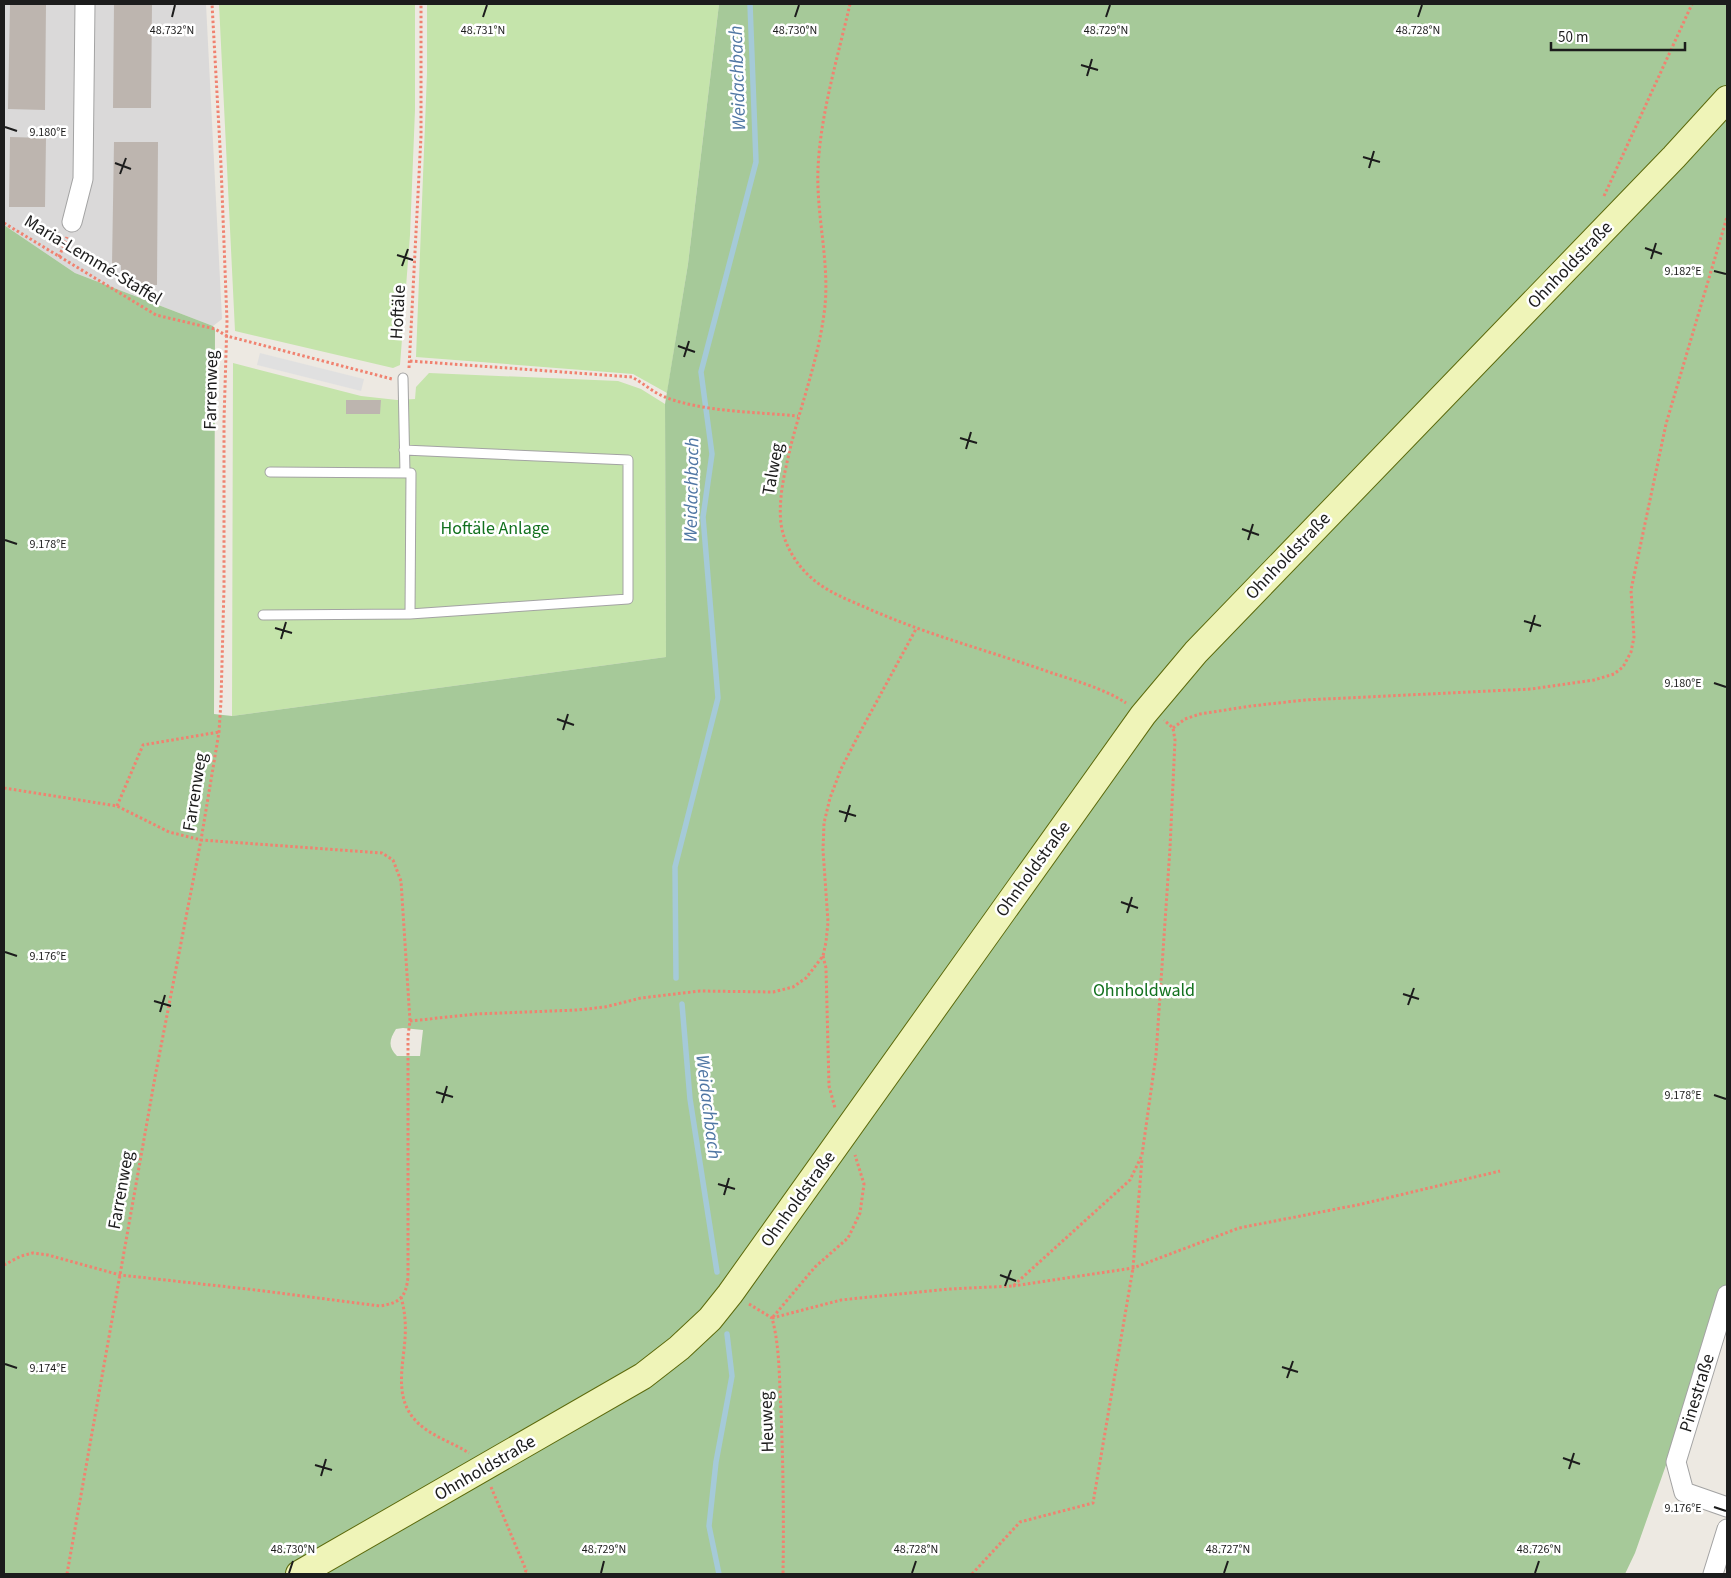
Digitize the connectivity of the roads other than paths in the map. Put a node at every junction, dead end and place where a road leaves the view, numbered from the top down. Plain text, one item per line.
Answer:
1 (85, 4) edge
2 (1727, 99) edge
3 (72, 222) dead end
4 (403, 378) road end
5 (404, 450) junction
6 (270, 472) dead end
7 (405, 473) junction
8 (410, 614) junction
9 (264, 615) dead end
10 (1727, 1297) edge
11 (1727, 1507) edge
12 (1727, 1529) edge
13 (299, 1574) edge
14 (1713, 1574) edge

1 - 3 street
2 - 13 main road, Ohnholdstraße
4 - 5 lane
5 - 7 lane
5 - 8 lane
6 - 7 lane
7 - 8 lane
8 - 9 lane
10 - 11 street, Pinestraße
12 - 14 street

